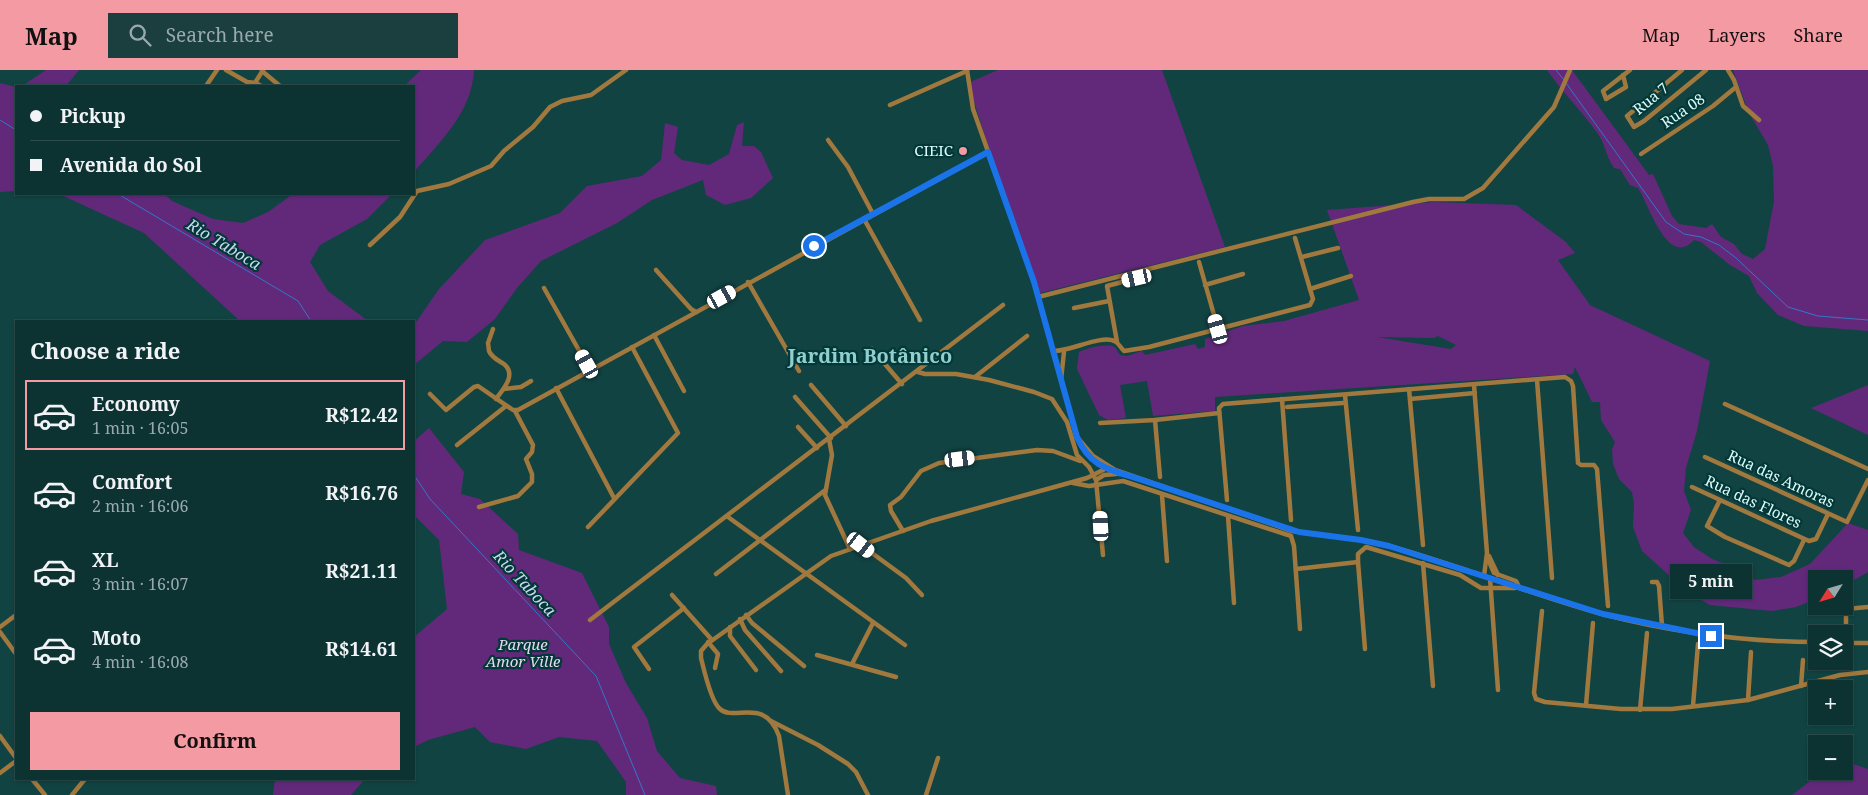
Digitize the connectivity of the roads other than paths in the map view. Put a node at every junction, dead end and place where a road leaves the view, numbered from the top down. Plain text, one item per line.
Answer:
1 (217, 70) edge
2 (226, 70) edge
3 (262, 70) edge
4 (626, 70) edge
5 (967, 70) edge
6 (1570, 70) edge
7 (1630, 70) edge
8 (1682, 70) edge
9 (1706, 70) edge
10 (1728, 70) edge
11 (1623, 76) junction
12 (254, 84) edge
13 (207, 85) edge
14 (279, 85) edge
15 (1736, 87) junction
16 (890, 105) dead end
17 (1759, 120) dead end
18 (828, 140) dead end
19 (988, 152) junction
20 (1641, 154) dead end
21 (415, 193) edge
22 (414, 195) edge
23 (873, 214) junction
24 (864, 219) junction
25 (1295, 238) dead end
26 (370, 245) dead end
27 (1338, 248) dead end
28 (1302, 257) junction
29 (1199, 262) dead end
30 (656, 270) dead end
31 (1243, 274) dead end
32 (1351, 276) dead end
33 (1137, 278) dead end
34 (748, 282) junction
35 (1205, 285) junction
36 (544, 288) dead end
37 (1310, 289) junction
38 (1038, 297) junction
39 (1109, 301) junction
40 (1003, 305) dead end
41 (1074, 308) dead end
42 (696, 312) junction
43 (920, 320) dead end
44 (492, 329) dead end
45 (1218, 329) junction
46 (654, 335) junction
47 (1027, 336) dead end
48 (1118, 343) junction
49 (632, 347) junction
50 (872, 349) dead end
51 (1053, 351) junction
52 (1064, 352) junction
53 (590, 370) junction
54 (799, 371) dead end
55 (918, 372) junction
56 (974, 377) junction
57 (1537, 380) junction
58 (530, 381) dead end
59 (1061, 382) junction
60 (902, 384) junction
61 (811, 385) dead end
62 (1474, 385) junction
63 (1435, 387) junction
64 (556, 388) junction
65 (1409, 389) junction
66 (504, 390) junction
67 (684, 391) dead end
68 (1475, 393) junction
69 (430, 394) dead end
70 (1345, 395) junction
71 (794, 396) dead end
72 (1314, 396) junction
73 (1436, 396) junction
74 (496, 399) junction
75 (1282, 399) junction
76 (1410, 399) junction
77 (1343, 403) dead end
78 (1725, 404) dead end
79 (506, 406) junction
80 (1315, 406) junction
81 (1287, 407) dead end
82 (515, 411) junction
83 (1219, 413) junction
84 (1155, 420) junction
85 (1100, 423) dead end
86 (846, 426) junction
87 (798, 427) dead end
88 (830, 438) junction
89 (457, 445) dead end
90 (817, 448) junction
91 (1705, 457) dead end
92 (1082, 461) junction
93 (1105, 467) junction
94 (1868, 469) edge
95 (1119, 474) junction
96 (1102, 476) junction
97 (1160, 477) dead end
98 (1087, 478) junction
99 (1095, 478) junction
100 (1135, 478) junction
101 (1868, 480) edge
102 (1072, 483) junction
103 (1088, 486) junction
104 (1692, 487) dead end
105 (824, 491) junction
106 (1162, 494) junction
107 (614, 498) junction
108 (1227, 500) dead end
109 (1720, 500) junction
110 (479, 507) dead end
111 (1828, 514) junction
112 (1228, 516) junction
113 (728, 517) junction
114 (1292, 520) dead end
115 (588, 526) dead end
116 (1358, 530) dead end
117 (903, 531) junction
118 (760, 540) junction
119 (1804, 540) junction
120 (861, 545) junction
121 (1423, 545) dead end
122 (850, 549) junction
123 (1487, 553) junction
124 (1103, 555) dead end
125 (1167, 561) dead end
126 (1358, 562) junction
127 (1423, 563) junction
128 (1296, 569) junction
129 (806, 573) junction
130 (1485, 573) junction
131 (716, 574) dead end
132 (1496, 574) junction
133 (1490, 578) junction
134 (1552, 578) dead end
135 (1652, 582) dead end
136 (1519, 587) junction
137 (1490, 588) junction
138 (922, 595) dead end
139 (672, 596) dead end
140 (1234, 603) dead end
141 (1608, 606) dead end
142 (1868, 607) edge
143 (684, 608) junction
144 (1542, 611) dead end
145 (746, 615) junction
146 (15, 616) edge
147 (740, 619) junction
148 (590, 620) dead end
149 (873, 623) junction
150 (1593, 623) dead end
151 (1846, 625) edge
152 (1662, 626) junction
153 (0, 627) edge
154 (730, 627) junction
155 (1300, 629) dead end
156 (0, 632) edge
157 (1646, 633) dead end
158 (709, 642) junction
159 (1808, 642) edge
160 (1853, 642) edge
161 (1868, 643) edge
162 (905, 644) dead end
163 (1698, 644) dead end
164 (1365, 649) dead end
165 (1750, 652) dead end
166 (15, 653) edge
167 (817, 655) dead end
168 (1803, 660) dead end
169 (852, 664) junction
170 (804, 666) dead end
171 (715, 668) dead end
172 (649, 669) dead end
173 (756, 670) dead end
174 (781, 671) dead end
175 (1868, 672) edge
176 (896, 676) dead end
177 (1433, 686) dead end
178 (1802, 686) junction
179 (1498, 690) dead end
180 (1748, 700) junction
181 (1586, 705) junction
182 (1693, 706) junction
183 (1640, 710) junction
184 (769, 720) junction
185 (0, 736) edge
186 (15, 758) edge
187 (938, 758) dead end
188 (15, 760) edge
189 (0, 773) edge
190 (33, 780) edge
191 (84, 780) edge
192 (45, 795) edge
193 (72, 795) edge
194 (788, 795) edge
195 (868, 795) edge
196 (926, 795) edge

1 - 13 street
2 - 12 street
3 - 12 street
3 - 14 street
4 - 21 street
5 - 16 street
5 - 19 street
6 - 38 street
7 - 11 street
8 - 9 street, Rua 7
10 - 15 street
11 - 11 street
15 - 17 street
15 - 20 street, Rua 08
18 - 23 street
19 - 23 street
19 - 38 street
22 - 26 street
23 - 24 street
24 - 34 street
24 - 43 street
25 - 28 street
27 - 28 street
28 - 37 street
29 - 35 street
30 - 42 street
31 - 35 street
32 - 37 street
33 - 39 street
34 - 42 street
34 - 54 street
35 - 45 street
36 - 53 street
37 - 45 street
38 - 51 street
39 - 41 street
39 - 48 street
40 - 55 street
42 - 46 street
44 - 66 street
45 - 48 street
46 - 49 street
46 - 67 street
47 - 56 street
48 - 52 street
49 - 53 street
49 - 107 street
50 - 60 street
51 - 52 street
51 - 59 street
52 - 59 street
53 - 64 street
55 - 56 street
55 - 60 street
56 - 92 street
57 - 62 street
57 - 134 street
57 - 141 street
58 - 66 street
59 - 93 street
60 - 86 street
61 - 86 street
62 - 63 street
62 - 68 street
63 - 65 street
63 - 73 street
64 - 82 street
64 - 107 street
65 - 70 street
65 - 76 street
66 - 74 street
68 - 73 street
68 - 123 street
69 - 74 street
70 - 72 street
70 - 116 street
71 - 88 street
72 - 75 street
72 - 80 street
73 - 76 street
74 - 79 street
75 - 83 street
75 - 114 street
76 - 121 street
77 - 80 street
78 - 94 street
79 - 82 street
79 - 89 street
80 - 81 street
82 - 110 street
83 - 84 street
83 - 108 street
84 - 85 street
84 - 97 street
86 - 88 street
87 - 90 street
88 - 90 street
88 - 105 street
90 - 113 street
91 - 111 street, Rua das Amoras
92 - 99 street
92 - 117 street
93 - 95 street
93 - 96 street
93 - 99 street
93 - 100 street
95 - 96 street
95 - 100 street
96 - 99 street
98 - 99 street
98 - 102 street
98 - 103 street
99 - 103 street
99 - 106 street
99 - 124 street
100 - 130 street
101 - 111 street, Rua das Amoras
102 - 103 street
102 - 117 street
104 - 109 street, Rua das Flores
105 - 118 street
105 - 122 street
106 - 112 street
106 - 125 street
107 - 115 street
109 - 119 street, Rua das Flores
109 - 119 street
111 - 119 street
112 - 128 street
112 - 140 street
113 - 118 street
113 - 148 street
117 - 120 street
118 - 129 street
118 - 131 street
120 - 122 street
120 - 138 street
122 - 129 street
123 - 130 street
123 - 132 street
126 - 127 street
126 - 128 street
126 - 164 street
127 - 137 street
127 - 177 street
128 - 155 street
129 - 145 street
129 - 149 street
130 - 132 street
130 - 133 street
132 - 136 street
133 - 136 street
133 - 137 street
135 - 152 street
136 - 137 street
136 - 152 street
137 - 179 street
139 - 143 street
142 - 151 street
143 - 158 street
143 - 172 street
144 - 181 street
145 - 147 street
145 - 170 street
146 - 153 street
147 - 154 street
147 - 174 street
149 - 162 street
149 - 169 street
150 - 181 street
152 - 159 street
154 - 158 street
154 - 173 street
156 - 166 street
157 - 183 street
158 - 171 street
158 - 184 street
160 - 161 street
163 - 182 street
165 - 180 street
167 - 169 street
168 - 178 street
169 - 176 street
175 - 178 street
178 - 180 street
180 - 182 street
181 - 183 street
182 - 183 street
184 - 194 street
184 - 195 street
185 - 186 street
187 - 196 street
188 - 189 street
190 - 192 street
191 - 193 street

